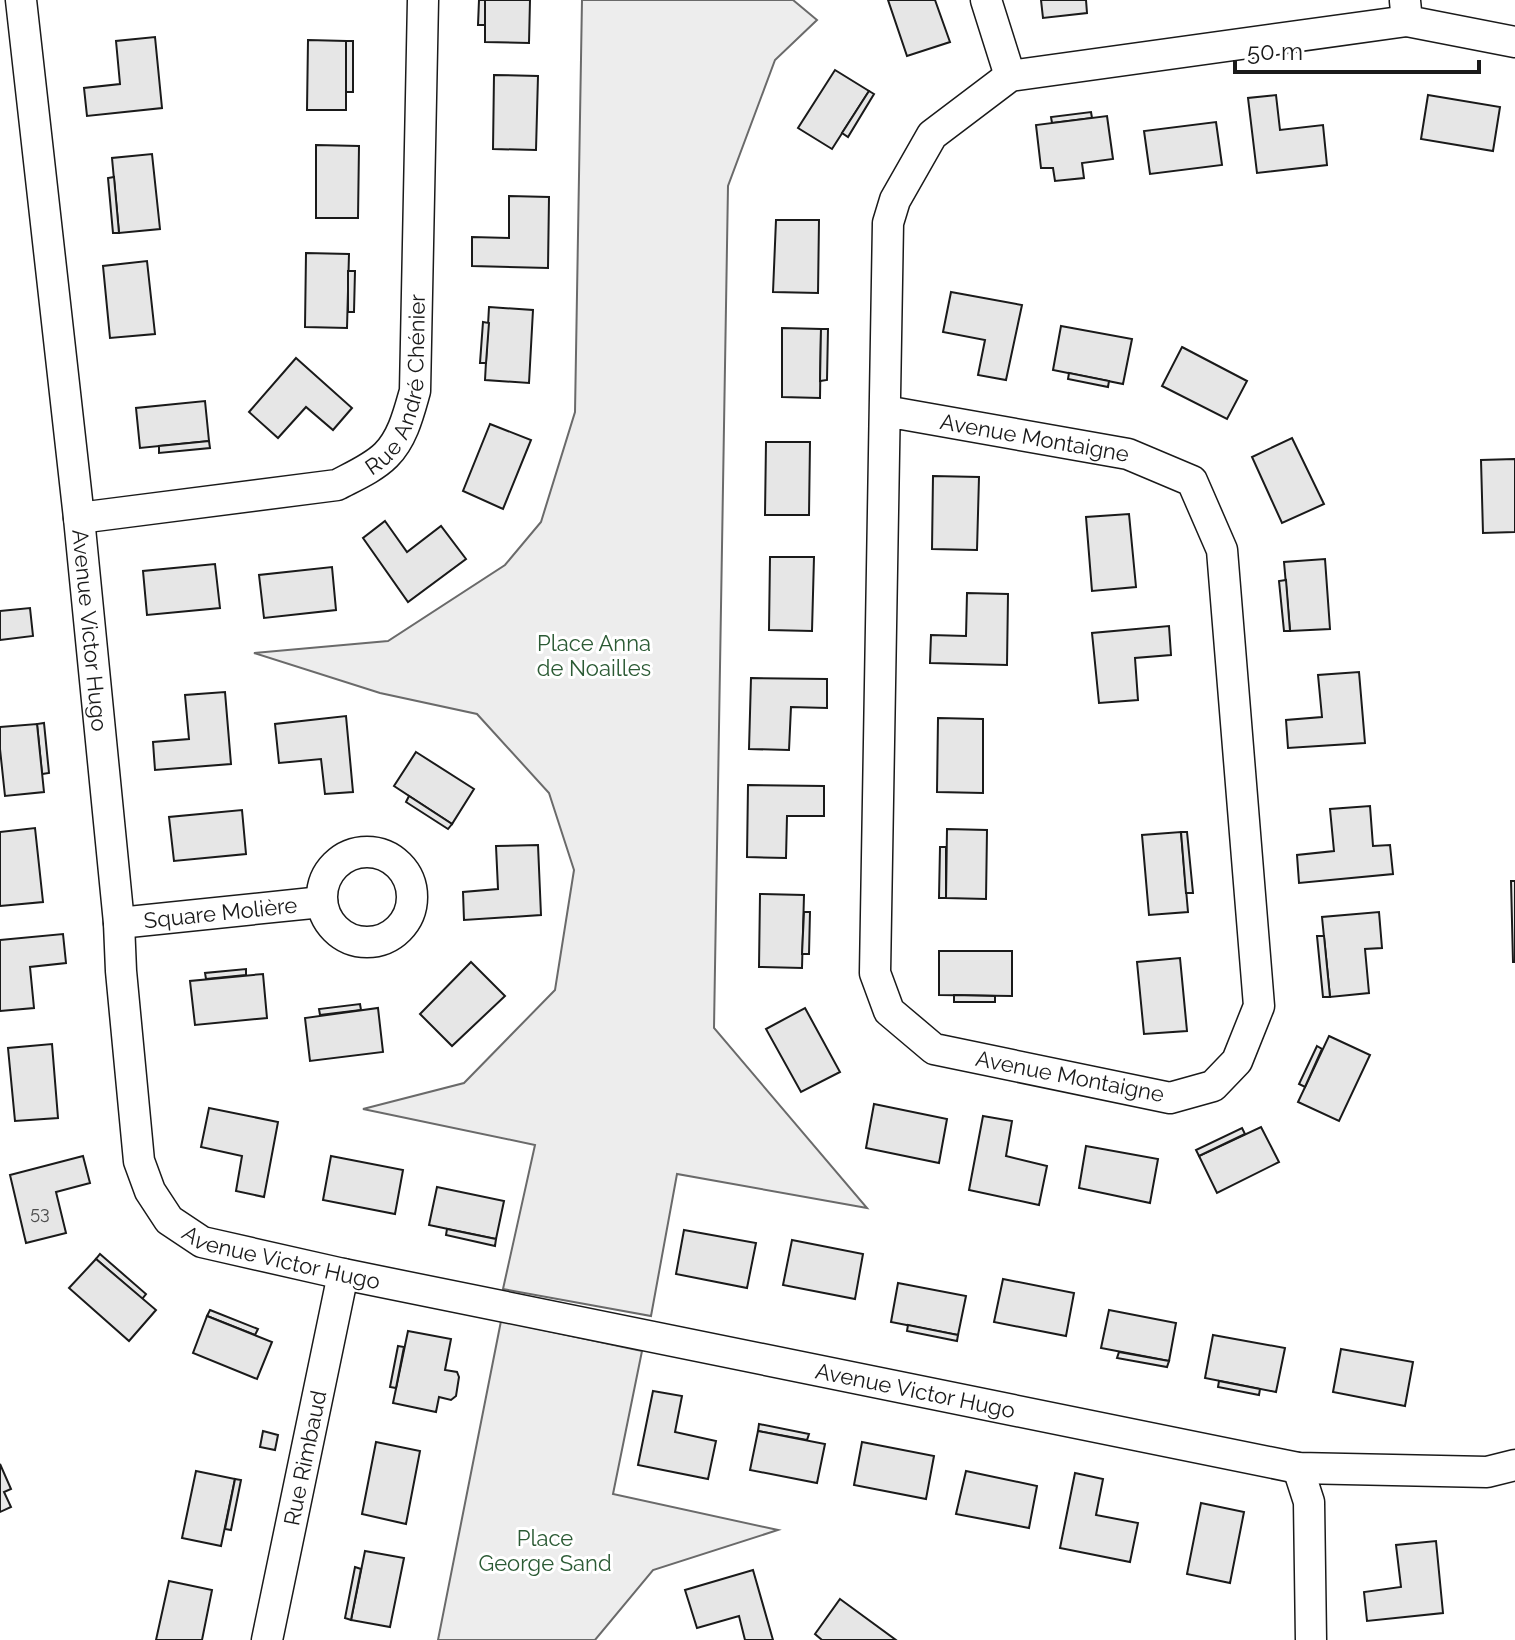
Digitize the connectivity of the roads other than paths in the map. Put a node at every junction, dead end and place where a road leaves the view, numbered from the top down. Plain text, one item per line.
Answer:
1 (21, 0) edge
2 (423, 0) edge
3 (986, 0) edge
4 (1406, 10) edge
5 (1515, 42) edge
6 (1010, 76) junction
7 (885, 411) junction
8 (79, 518) junction
9 (322, 902) dead end
10 (119, 923) junction
11 (343, 1274) junction
12 (1515, 1465) edge
13 (1298, 1468) junction
14 (267, 1640) edge
15 (1311, 1640) edge

1 - 8 street, Avenue Victor Hugo
2 - 8 street, Rue André Chénier
3 - 6 street
4 - 5 street
4 - 6 street, Avenue Montaigne
6 - 7 street, Avenue Montaigne
7 - 7 street, Avenue Montaigne
8 - 10 street, Avenue Victor Hugo
9 - 10 street, Square Molière
10 - 11 street, Avenue Victor Hugo
11 - 13 street, Avenue Victor Hugo
11 - 14 street, Rue Rimbaud
12 - 13 street, Avenue Victor Hugo
13 - 15 street

